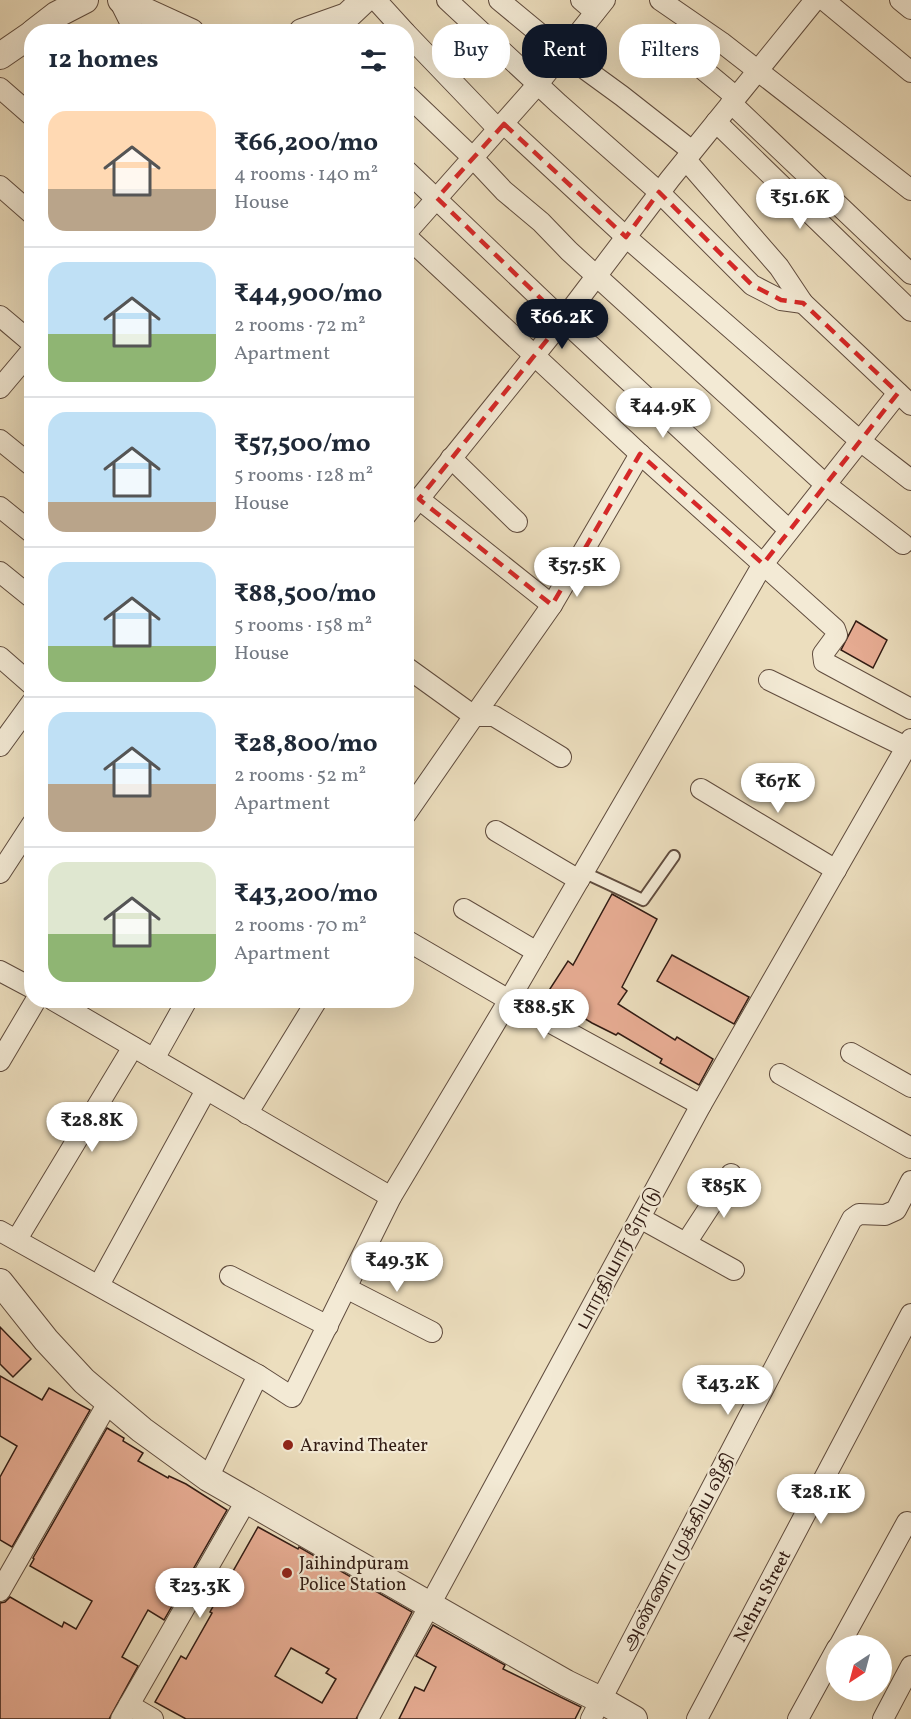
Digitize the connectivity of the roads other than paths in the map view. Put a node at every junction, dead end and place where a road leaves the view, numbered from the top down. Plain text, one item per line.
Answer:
1 (85, 0) edge
2 (447, 0) edge
3 (499, 0) edge
4 (660, 0) edge
5 (815, 0) edge
6 (824, 0) edge
7 (900, 0) edge
8 (594, 4) edge
9 (911, 9) edge
10 (127, 16) edge
11 (376, 19) edge
12 (44, 24) edge
13 (159, 24) edge
14 (348, 24) edge
15 (528, 24) edge
16 (581, 24) edge
17 (24, 39) edge
18 (414, 52) edge
19 (0, 56) edge
20 (758, 71) junction
21 (911, 72) edge
22 (543, 78) edge
23 (597, 78) edge
24 (710, 78) edge
25 (538, 84) junction
26 (0, 88) edge
27 (734, 100) junction
28 (414, 102) edge
29 (24, 109) edge
30 (716, 122) junction
31 (501, 126) junction
32 (689, 155) junction
33 (473, 158) junction
34 (414, 177) edge
35 (0, 186) edge
36 (911, 190) edge
37 (659, 192) junction
38 (437, 198) junction
39 (24, 207) edge
40 (414, 225) edge
41 (626, 237) junction
42 (414, 242) edge
43 (911, 274) edge
44 (596, 276) junction
45 (803, 303) junction
46 (911, 311) edge
47 (0, 316) edge
48 (563, 320) junction
49 (24, 336) edge
50 (533, 356) junction
51 (24, 360) edge
52 (0, 388) edge
53 (904, 399) edge
54 (0, 440) edge
55 (859, 440) junction
56 (640, 454) junction
57 (451, 458) junction
58 (24, 460) edge
59 (911, 480) edge
60 (825, 484) junction
61 (419, 499) junction
62 (414, 505) edge
63 (0, 507) edge
64 (518, 522) dead end
65 (24, 526) edge
66 (789, 530) junction
67 (903, 544) dead end
68 (763, 564) junction
69 (0, 572) edge
70 (24, 592) edge
71 (552, 605) junction
72 (0, 657) edge
73 (414, 673) edge
74 (24, 678) edge
75 (769, 680) dead end
76 (911, 709) edge
77 (24, 713) edge
78 (474, 716) junction
79 (909, 743) edge
80 (0, 746) edge
81 (561, 757) dead end
82 (701, 789) dead end
83 (414, 802) edge
84 (496, 831) dead end
85 (24, 836) edge
86 (674, 856) dead end
87 (836, 870) junction
88 (0, 873) edge
89 (581, 876) junction
90 (464, 909) dead end
91 (414, 945) edge
92 (537, 952) junction
93 (0, 971) edge
94 (24, 984) edge
95 (509, 999) junction
96 (31, 1008) edge
97 (67, 1008) edge
98 (183, 1008) edge
99 (312, 1008) edge
100 (134, 1047) junction
101 (851, 1053) dead end
102 (154, 1059) junction
103 (0, 1061) edge
104 (780, 1074) dead end
105 (911, 1087) edge
106 (206, 1090) junction
107 (701, 1105) junction
108 (247, 1114) junction
109 (911, 1148) edge
110 (731, 1173) dead end
111 (911, 1181) edge
112 (391, 1197) junction
113 (640, 1218) junction
114 (8, 1235) edge
115 (686, 1244) junction
116 (734, 1270) dead end
117 (230, 1276) dead end
118 (0, 1282) edge
119 (99, 1285) junction
120 (346, 1288) junction
121 (911, 1314) edge
122 (328, 1326) junction
123 (432, 1332) dead end
124 (258, 1375) junction
125 (109, 1401) junction
126 (208, 1478) junction
127 (246, 1501) junction
128 (907, 1522) dead end
129 (0, 1592) edge
130 (431, 1605) junction
131 (845, 1635) edge
132 (911, 1666) edge
133 (826, 1669) edge
134 (596, 1709) edge
135 (125, 1712) edge
136 (153, 1719) edge
137 (368, 1719) edge
138 (634, 1719) edge
139 (697, 1719) edge
140 (798, 1719) edge
141 (883, 1719) edge

1 - 12 street
2 - 25 street
3 - 15 street
4 - 20 street
5 - 20 street
6 - 21 street
7 - 9 street
8 - 16 street
10 - 13 street
11 - 14 street
17 - 19 street
18 - 31 street
20 - 27 street
20 - 36 street
22 - 25 street
23 - 32 street
24 - 27 street
25 - 31 street
25 - 37 street
26 - 29 street
27 - 30 street
27 - 43 street
28 - 33 street
30 - 32 street
30 - 46 street
31 - 33 street
31 - 41 street
32 - 37 street
32 - 45 street
33 - 38 street
33 - 44 street
34 - 38 street
35 - 39 street
37 - 41 street
37 - 45 street
38 - 40 street
38 - 48 street
41 - 44 street
41 - 55 street
42 - 50 street
44 - 48 street
44 - 60 street
45 - 53 street
47 - 49 street
48 - 50 street
48 - 66 street
50 - 56 street
50 - 57 street
51 - 52 street
53 - 55 street
54 - 58 street
55 - 59 street
55 - 60 street
56 - 68 street
56 - 71 street
57 - 61 street
57 - 64 street
60 - 66 street
60 - 67 street
61 - 62 street
61 - 71 street
63 - 65 street
66 - 68 street
68 - 76 street
68 - 89 street
69 - 70 street
71 - 78 street
72 - 74 street
73 - 78 street
75 - 79 street
77 - 80 street
78 - 81 street
78 - 83 street
79 - 87 street, பாரதியார் ரோடு
82 - 87 street
84 - 89 street
85 - 88 street
86 - 89 lane
87 - 107 street, பாரதியார் ரோடு
89 - 92 street
90 - 92 street
91 - 95 street
92 - 95 street
93 - 94 street
95 - 107 street
95 - 112 street
96 - 103 street
97 - 100 street
98 - 102 street
99 - 108 street
100 - 102 street
100 - 114 street
101 - 105 street
102 - 106 street
104 - 109 street
106 - 108 street
106 - 119 street
107 - 113 street, பாரதியார் ரோடு
108 - 112 street
110 - 115 street
111 - 134 street, அண்ணா முக்கிய வீதி
112 - 120 street
113 - 115 street
113 - 130 street, பாரதியார் ரோடு
114 - 119 street
115 - 116 street
117 - 122 street
118 - 125 street
119 - 124 street
120 - 122 street
120 - 123 street
121 - 139 street, Nehru Street
122 - 124 street
124 - 126 street
125 - 126 street
125 - 129 street
126 - 127 street
127 - 130 street
127 - 135 street
128 - 131 street
130 - 134 street
130 - 137 street, பாரதியார் ரோடு
132 - 141 street
133 - 140 street
134 - 138 street
135 - 136 street

